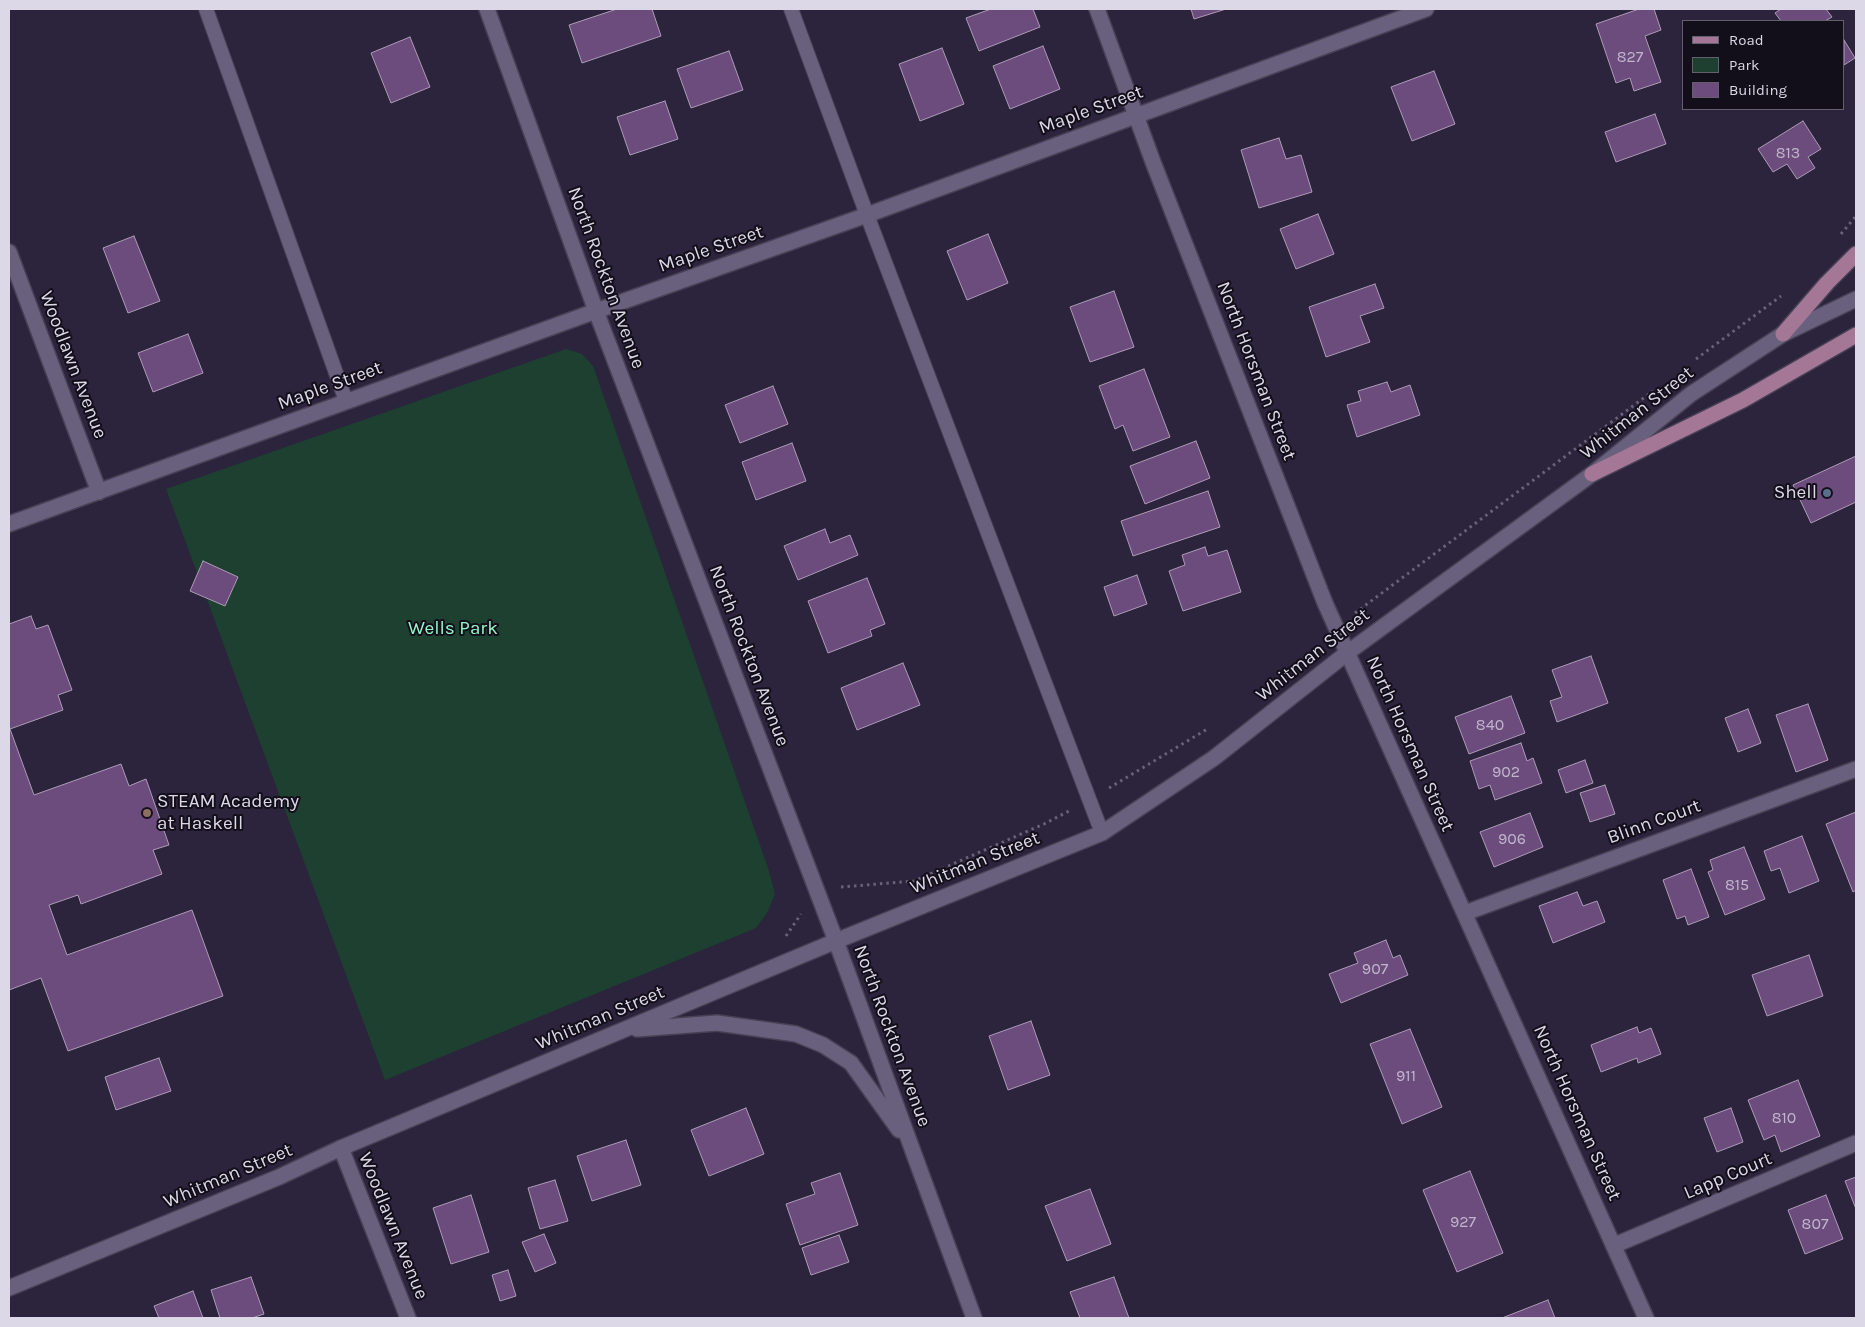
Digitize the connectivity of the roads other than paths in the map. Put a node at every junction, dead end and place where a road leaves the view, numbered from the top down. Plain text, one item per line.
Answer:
1 (206, 9) edge
2 (487, 9) edge
3 (791, 9) edge
4 (1097, 9) edge
5 (1421, 10) edge
6 (1136, 115) junction
7 (867, 215) junction
8 (9, 252) edge
9 (1856, 254) edge
10 (1856, 299) edge
11 (596, 311) junction
12 (1783, 334) junction
13 (1856, 335) edge
14 (346, 401) junction
15 (1592, 474) junction
16 (99, 492) junction
17 (9, 524) edge
18 (1347, 652) junction
19 (1856, 769) edge
20 (1102, 833) junction
21 (1465, 913) junction
22 (836, 941) junction
23 (623, 1030) junction
24 (1856, 1143) edge
25 (911, 1147) junction
26 (341, 1148) junction
27 (1615, 1245) junction
28 (9, 1288) edge
29 (408, 1318) edge
30 (974, 1318) edge
31 (1646, 1318) edge

1 - 14 lane
2 - 11 street, North Rockton Avenue
3 - 7 lane
4 - 6 street, North Horsman Street
5 - 6 street, Maple Street
6 - 7 street, Maple Street
6 - 18 street, North Horsman Street
7 - 11 street, Maple Street
7 - 20 lane
8 - 16 street, Woodlawn Avenue
9 - 12 main road
10 - 12 street, Whitman Street
11 - 14 street, Maple Street
11 - 22 street, North Rockton Avenue
12 - 15 street, Whitman Street
13 - 15 main road
14 - 16 street, Maple Street
15 - 18 street, Whitman Street
16 - 17 street, Maple Street
18 - 20 street, Whitman Street
18 - 21 street, North Horsman Street
19 - 21 street, Blinn Court
20 - 22 street, Whitman Street
21 - 27 street, North Horsman Street
22 - 23 street, Whitman Street
22 - 25 street, North Rockton Avenue
23 - 25 street
23 - 26 street, Whitman Street
24 - 27 street, Lapp Court
25 - 30 street, North Rockton Avenue
26 - 28 street, Whitman Street
26 - 29 street, Woodlawn Avenue
27 - 31 street, North Horsman Street

